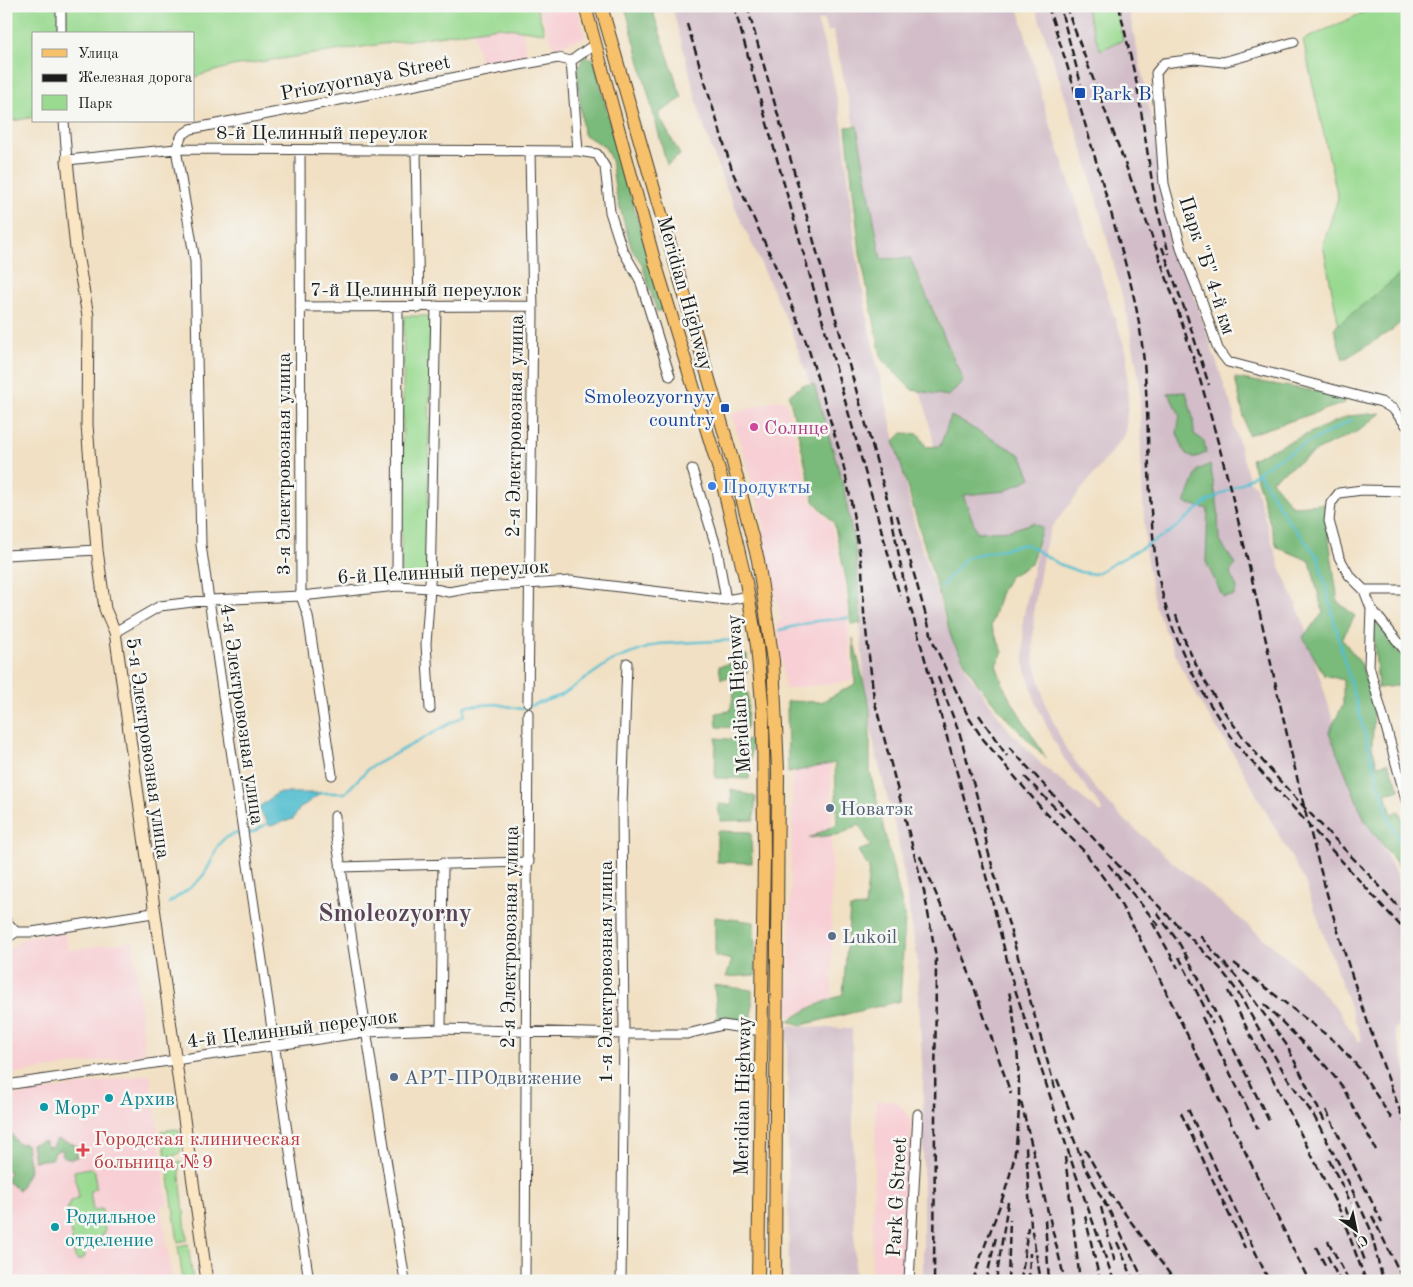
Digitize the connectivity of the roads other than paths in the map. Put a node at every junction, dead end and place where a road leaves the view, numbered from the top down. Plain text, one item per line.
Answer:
1 (61, 6) edge
2 (585, 6) edge
3 (601, 6) edge
4 (61, 32) edge
5 (610, 40) junction
6 (1294, 42) dead end
7 (595, 44) junction
8 (571, 61) junction
9 (64, 122) edge
10 (176, 150) junction
11 (300, 150) junction
12 (416, 150) junction
13 (530, 151) junction
14 (578, 151) junction
15 (67, 160) junction
16 (436, 306) junction
17 (533, 306) junction
18 (300, 307) junction
19 (398, 307) junction
20 (419, 308) junction
21 (670, 376) dead end
22 (1406, 420) edge
23 (692, 469) dead end
24 (1407, 491) edge
25 (96, 550) junction
26 (6, 555) edge
27 (530, 585) junction
28 (397, 586) junction
29 (430, 588) junction
30 (1364, 590) junction
31 (1407, 590) edge
32 (764, 593) junction
33 (301, 596) junction
34 (749, 596) junction
35 (208, 600) junction
36 (726, 600) junction
37 (1371, 608) junction
38 (115, 632) junction
39 (1407, 653) edge
40 (627, 663) dead end
41 (528, 702) dead end
42 (430, 708) dead end
43 (528, 713) dead end
44 (332, 775) dead end
45 (1407, 803) edge
46 (335, 816) dead end
47 (529, 862) junction
48 (442, 863) junction
49 (340, 867) junction
50 (153, 913) junction
51 (6, 921) edge
52 (16, 932) junction
53 (6, 939) edge
54 (441, 1029) junction
55 (762, 1031) junction
56 (366, 1032) junction
57 (525, 1032) junction
58 (624, 1034) junction
59 (275, 1044) junction
60 (174, 1059) junction
61 (6, 1085) edge
62 (918, 1114) dead end
63 (207, 1281) edge
64 (308, 1281) edge
65 (405, 1281) edge
66 (525, 1281) edge
67 (620, 1281) edge
68 (758, 1281) edge
69 (775, 1281) edge
70 (909, 1281) edge

1 - 4 street
2 - 7 main road, Meridian Highway
3 - 5 main road, Meridian Highway
5 - 7 main road
5 - 32 main road, Meridian Highway
6 - 22 street, Парк "Б" 4-й км
7 - 8 street
7 - 34 main road, Meridian Highway
8 - 10 street, Priozyornaya Street
8 - 14 street
9 - 15 street
10 - 11 street, 8-й Целинный переулок
10 - 15 street, 8-й Целинный переулок
10 - 35 street, 4-я Электровозная улица
11 - 12 street, 8-й Целинный переулок
11 - 18 street, 3-я Электровозная улица
12 - 13 street, 8-й Целинный переулок
12 - 20 street
13 - 14 street, 8-й Целинный переулок
13 - 17 street, 2-я Электровозная улица
14 - 21 street, 8-й Целинный переулок
15 - 25 street, 5-я Электровозная улица
16 - 17 street, 7-й Целинный переулок
16 - 20 street, 7-й Целинный переулок
16 - 29 street
17 - 27 street, 2-я Электровозная улица
18 - 19 street, 7-й Целинный переулок
18 - 33 street, 3-я Электровозная улица
19 - 20 street, 7-й Целинный переулок
19 - 28 street
23 - 36 street
24 - 30 street
25 - 26 street
25 - 38 street, 5-я Электровозная улица
27 - 29 street, 6-й Целинный переулок
27 - 36 street, 6-й Целинный переулок
27 - 41 street, 2-я Электровозная улица
28 - 29 street, 6-й Целинный переулок
28 - 33 street, 6-й Целинный переулок
29 - 42 street
30 - 31 street
30 - 37 street
32 - 34 main road
32 - 69 main road, Meridian Highway
33 - 35 street, 6-й Целинный переулок
33 - 44 street, 3-я Электровозная улица
34 - 36 street, 6-й Целинный переулок
34 - 55 main road, Meridian Highway
35 - 38 street, 6-й Целинный переулок
35 - 59 street, 4-я Электровозная улица
37 - 39 street
37 - 45 street
38 - 50 street, 5-я Электровозная улица
40 - 58 street, 1-я Электровозная улица
43 - 47 street, 2-я Электровозная улица
46 - 49 street
47 - 48 street
47 - 57 street, 2-я Электровозная улица
48 - 49 street
48 - 54 street
49 - 56 street
50 - 52 street
50 - 60 street, 5-я Электровозная улица
51 - 52 street
52 - 53 street
54 - 56 street, 4-й Целинный переулок
54 - 57 street, 4-й Целинный переулок
55 - 58 street, 4-й Целинный переулок
55 - 68 main road, Meridian Highway
56 - 59 street, 4-й Целинный переулок
56 - 65 street
57 - 58 street, 4-й Целинный переулок
57 - 66 street, 2-я Электровозная улица
58 - 67 street, 1-я Электровозная улица
59 - 60 street, 4-й Целинный переулок
59 - 64 street, 4-я Электровозная улица
60 - 61 street, 4-й Целинный переулок
60 - 63 street, 5-я Электровозная улица
62 - 70 street, Park G Street

